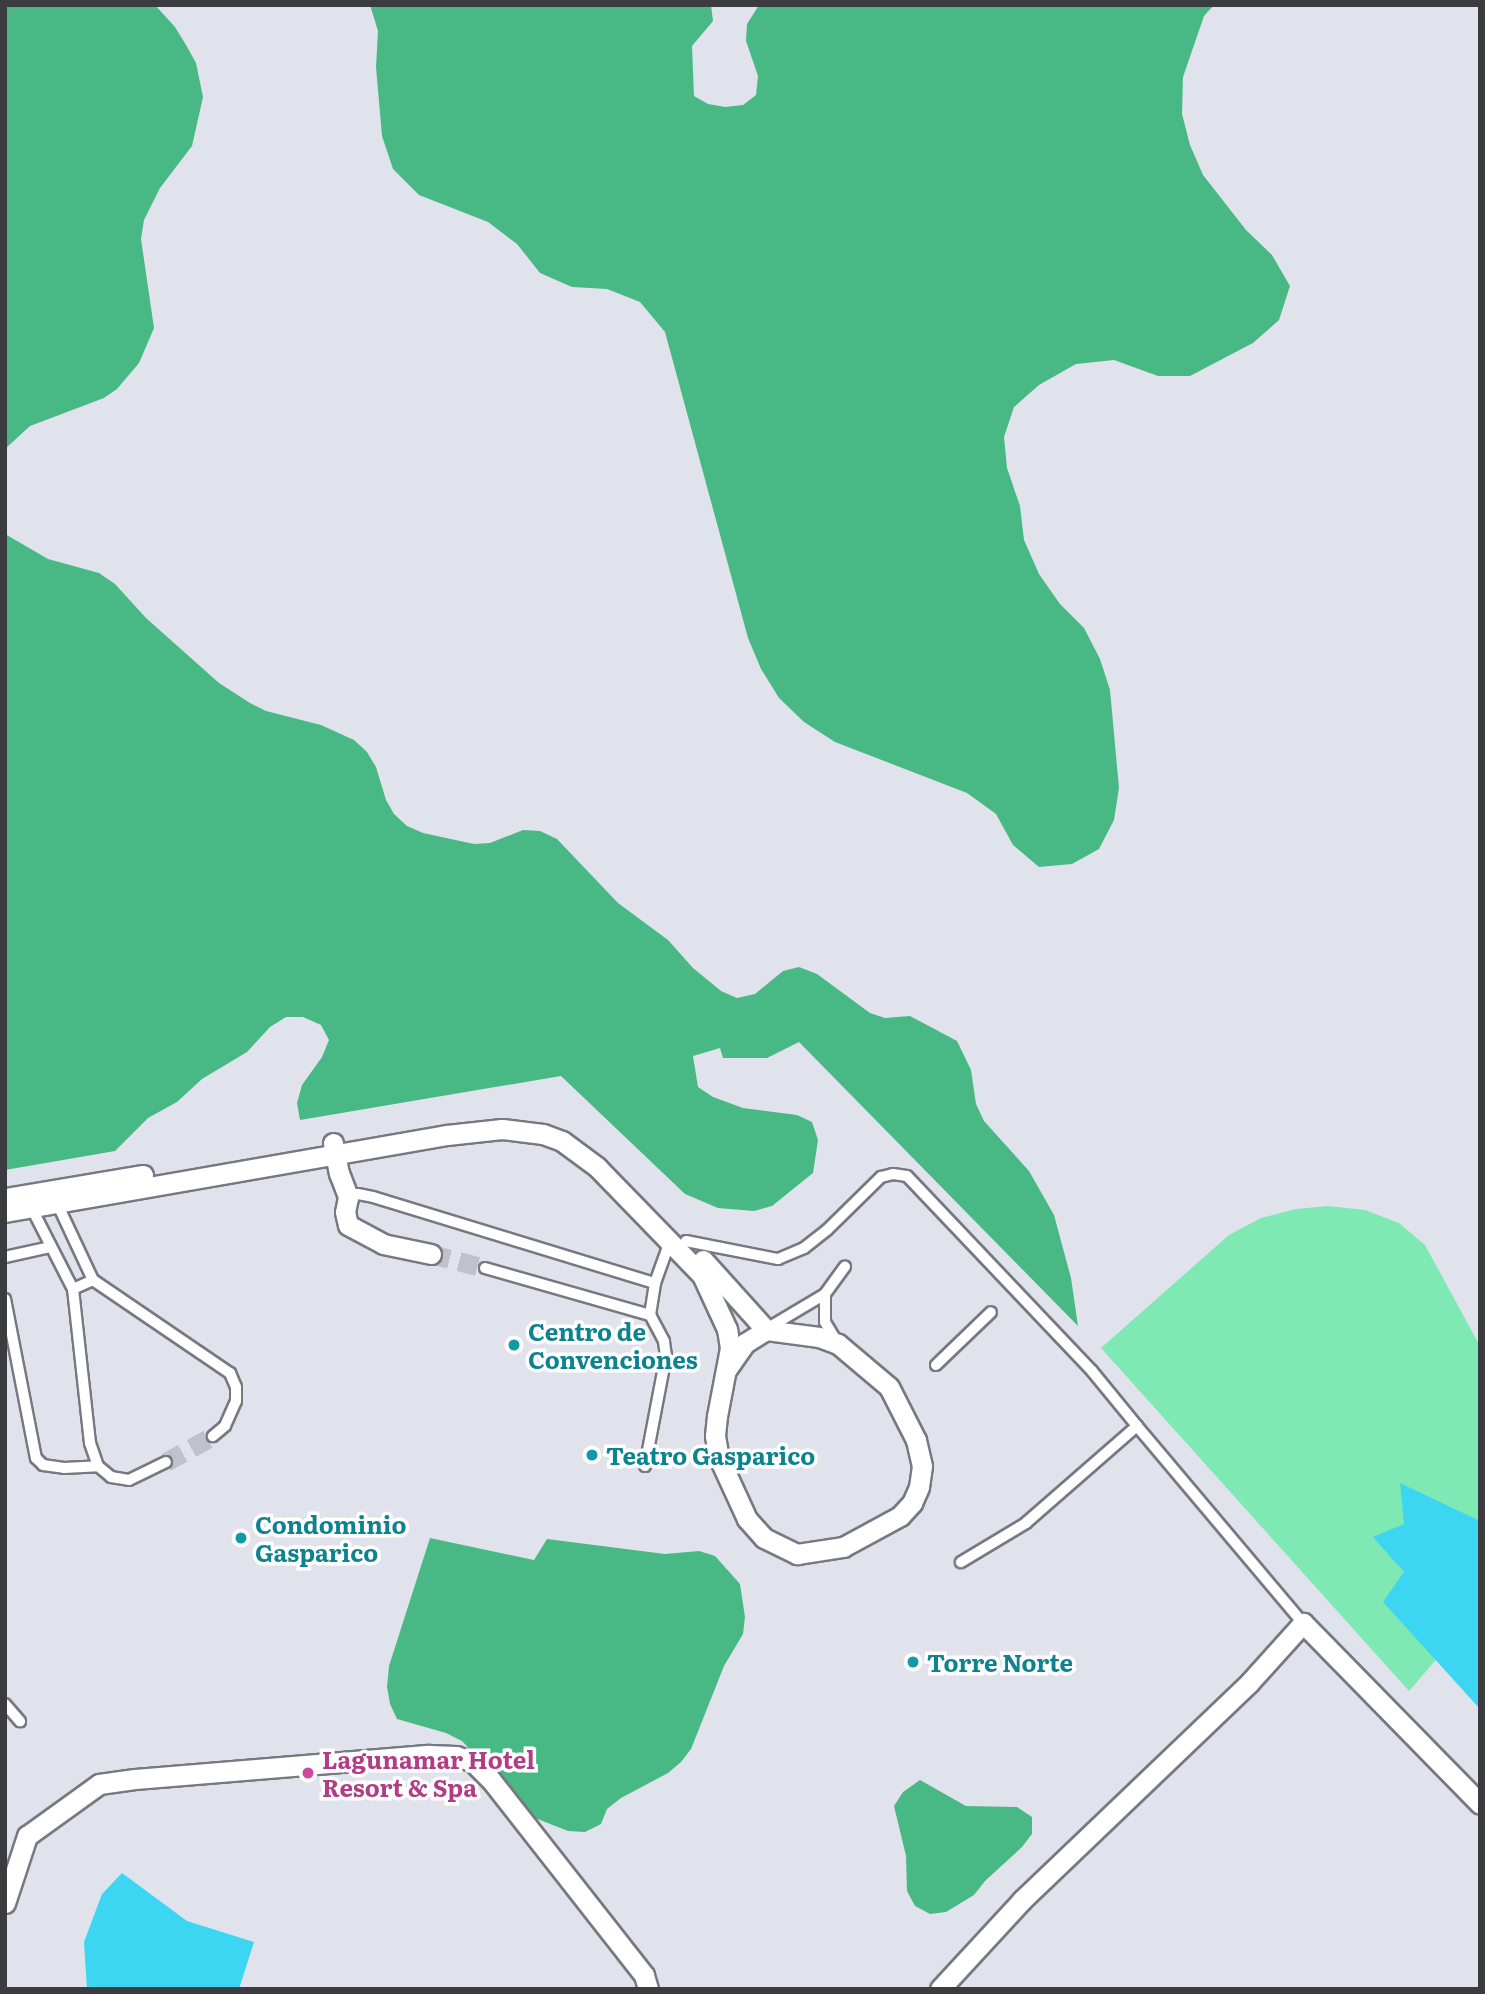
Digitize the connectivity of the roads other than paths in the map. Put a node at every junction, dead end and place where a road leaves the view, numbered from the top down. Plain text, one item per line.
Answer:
1 (334, 1149) junction
2 (55, 1197) junction
3 (348, 1197) junction
4 (5, 1198) edge
5 (29, 1201) junction
6 (5, 1212) edge
7 (677, 1237) junction
8 (51, 1247) junction
9 (431, 1254) tunnel mouth
10 (5, 1257) edge
11 (845, 1266) dead end
12 (485, 1268) tunnel mouth
13 (93, 1280) junction
14 (655, 1283) junction
15 (73, 1289) junction
16 (825, 1294) junction
17 (5, 1299) edge
18 (991, 1312) dead end
19 (650, 1315) junction
20 (766, 1330) junction
21 (838, 1344) junction
22 (936, 1365) dead end
23 (727, 1369) junction
24 (1137, 1426) junction
25 (213, 1436) tunnel mouth
26 (166, 1462) tunnel mouth
27 (97, 1466) junction
28 (645, 1466) dead end
29 (961, 1562) dead end
30 (1303, 1623) junction
31 (5, 1704) edge
32 (20, 1721) dead end
33 (1480, 1804) edge
34 (5, 1903) edge
35 (648, 1989) edge
36 (940, 1989) edge

1 - 2 street
1 - 3 street
1 - 7 street
2 - 5 street
2 - 13 lane
3 - 9 street
3 - 14 lane
4 - 5 street
5 - 6 street
5 - 8 lane
7 - 14 lane
7 - 20 street
7 - 23 street
7 - 24 lane
8 - 10 lane
8 - 15 lane
11 - 16 lane
12 - 19 lane
13 - 15 lane
13 - 25 lane
14 - 19 lane
15 - 27 lane
16 - 20 lane
16 - 21 lane
17 - 27 lane
18 - 22 lane
19 - 28 lane
20 - 21 street
20 - 23 street
21 - 23 street
24 - 29 lane
24 - 30 lane
26 - 27 lane
30 - 33 street
30 - 36 street
31 - 32 lane
34 - 35 street

